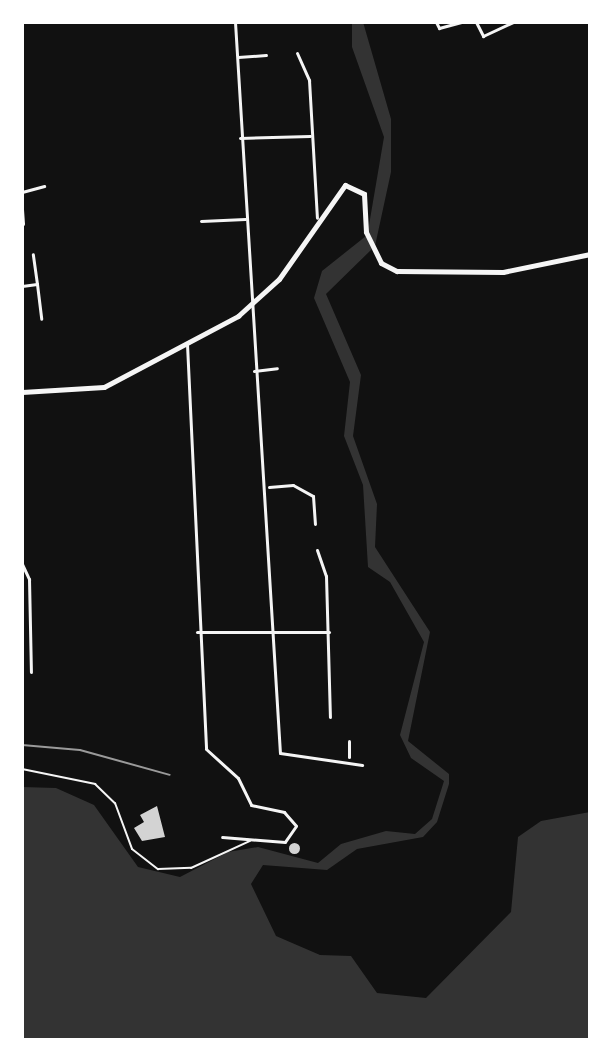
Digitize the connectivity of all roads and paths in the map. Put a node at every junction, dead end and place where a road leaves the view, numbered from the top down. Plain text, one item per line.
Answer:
1 (235, 22) edge
2 (436, 22) edge
3 (462, 22) edge
4 (476, 22) edge
5 (513, 22) edge
6 (297, 53) dead end
7 (266, 55) dead end
8 (237, 57) junction
9 (310, 136) junction
10 (240, 138) junction
11 (44, 186) dead end
12 (22, 192) edge
13 (22, 209) edge
14 (317, 218) junction
15 (245, 219) junction
16 (201, 221) dead end
17 (23, 224) edge
18 (33, 254) dead end
19 (590, 254) edge
20 (37, 284) junction
21 (22, 286) edge
22 (248, 309) junction
23 (41, 319) dead end
24 (187, 344) junction
25 (277, 368) dead end
26 (254, 371) junction
27 (22, 392) edge
28 (268, 487) junction
29 (315, 524) dead end
30 (317, 550) dead end
31 (22, 564) edge
32 (195, 632) junction
33 (271, 632) junction
34 (329, 632) junction
35 (31, 672) dead end
36 (330, 717) dead end
37 (349, 741) dead end
38 (349, 759) junction
39 (362, 765) dead end
40 (22, 769) edge
41 (222, 837) dead end
42 (251, 838) junction

1 - 8 street
2 - 3 street
4 - 5 street
6 - 9 street
7 - 8 street
8 - 10 street
9 - 10 street
9 - 14 street
10 - 15 street
11 - 12 street
13 - 17 street
14 - 19 main road
14 - 22 main road
15 - 16 street
15 - 22 street
18 - 20 street
20 - 21 street
20 - 23 street
22 - 24 main road
22 - 26 street
24 - 27 main road
24 - 32 street
25 - 26 street
26 - 28 street
28 - 29 street
28 - 33 street
30 - 34 street
31 - 35 street
32 - 33 street
32 - 42 street
33 - 34 street
33 - 38 street
34 - 36 street
37 - 38 street
38 - 39 street
40 - 42 street
41 - 42 street

